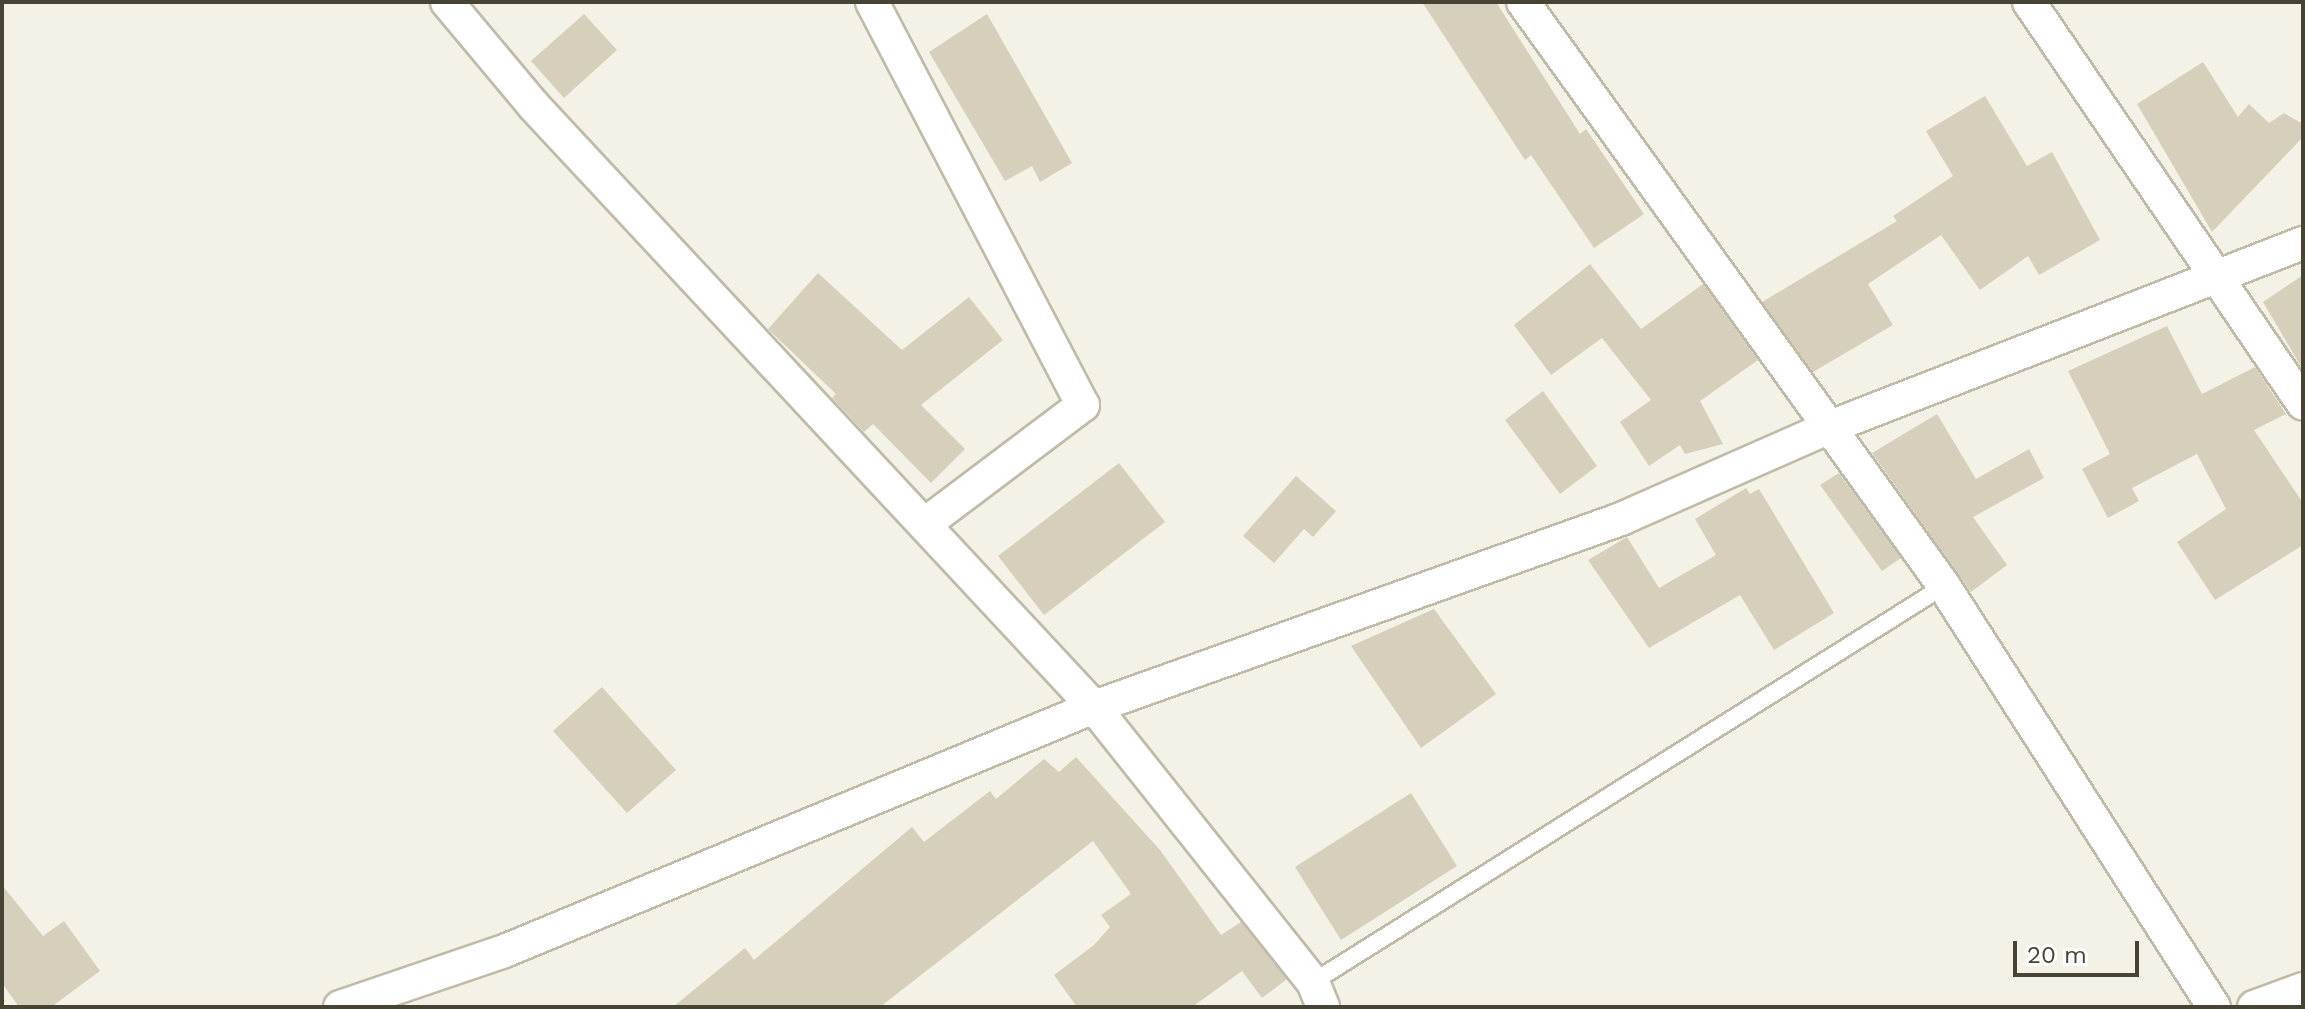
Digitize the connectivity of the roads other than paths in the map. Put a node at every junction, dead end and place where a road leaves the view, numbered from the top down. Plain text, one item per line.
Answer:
1 (447, 2) edge
2 (872, 2) edge
3 (1523, 2) edge
4 (2029, 2) edge
5 (2303, 243) edge
6 (2220, 275) junction
7 (2303, 404) edge
8 (1830, 427) junction
9 (928, 522) junction
10 (1944, 586) junction
11 (1094, 707) junction
12 (2303, 989) edge
13 (1318, 994) edge
14 (340, 1007) edge
15 (2214, 1007) edge
16 (2254, 1007) edge

1 - 9 street
2 - 9 street
3 - 8 street
4 - 6 street
5 - 6 street
6 - 7 street
6 - 8 street
8 - 10 street
8 - 11 street
9 - 11 street
10 - 13 lane
10 - 15 street
11 - 13 street
11 - 14 street
12 - 16 street

